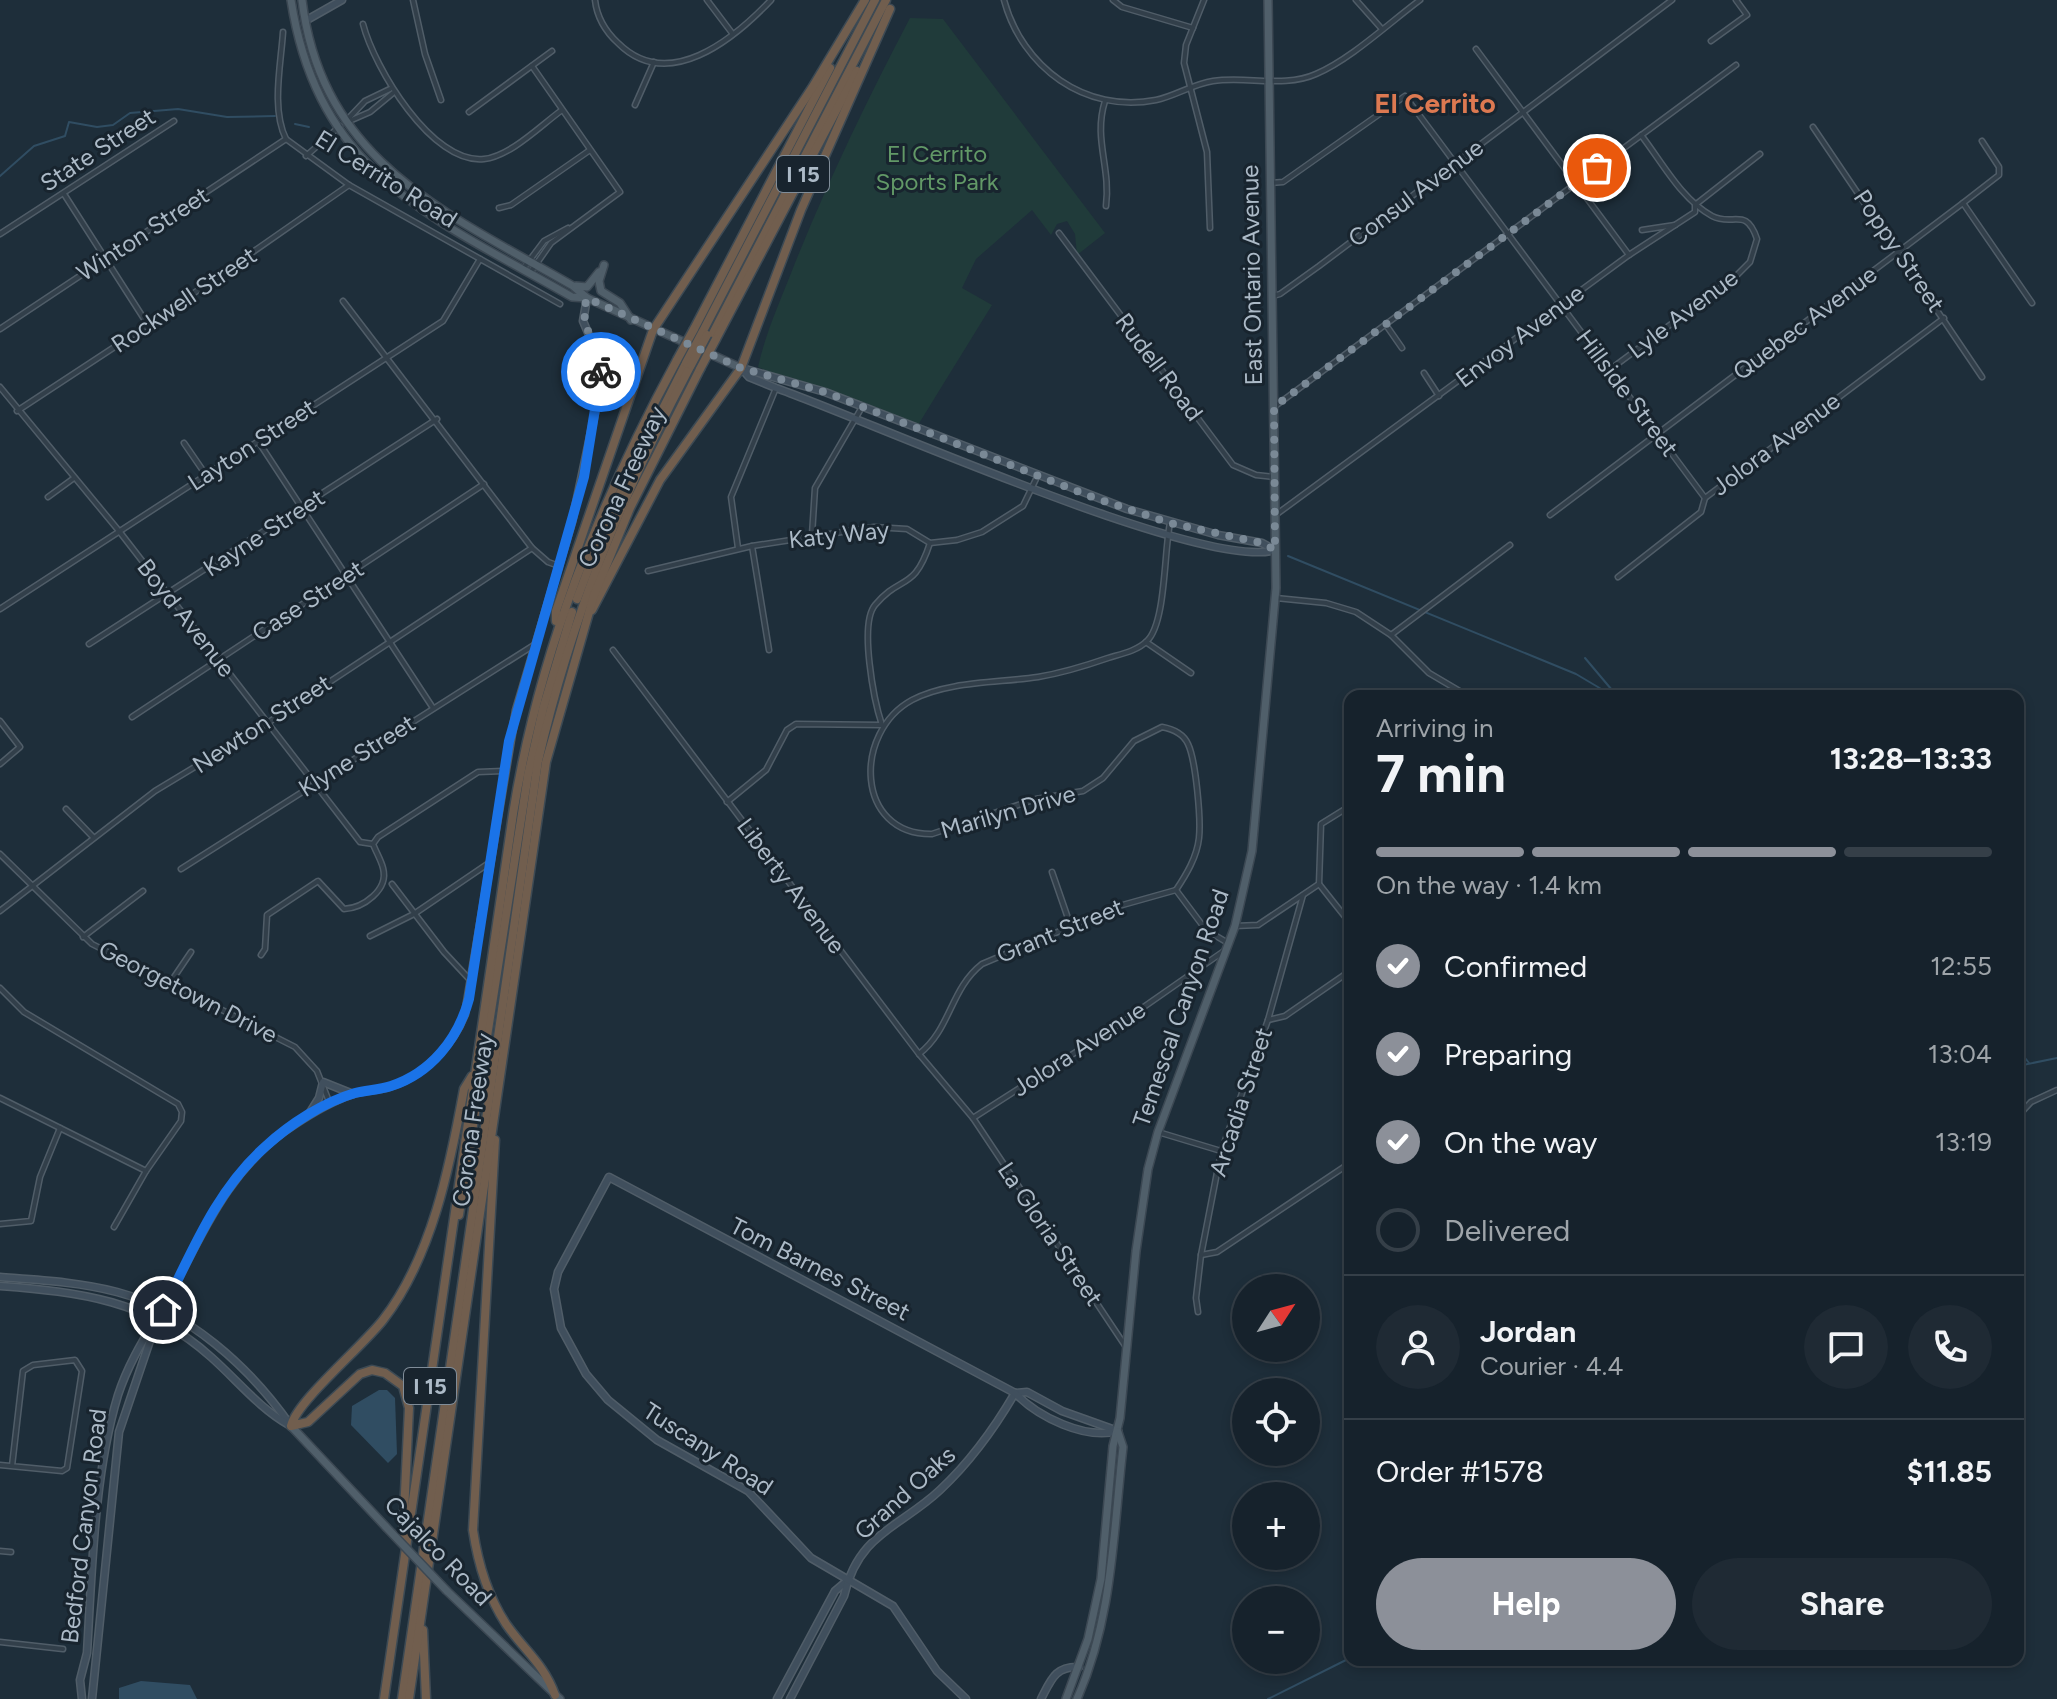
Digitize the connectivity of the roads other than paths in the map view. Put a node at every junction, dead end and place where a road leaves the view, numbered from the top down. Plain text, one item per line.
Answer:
1 (291, 0) edge
2 (302, 0) edge
3 (342, 0) edge
4 (413, 0) edge
5 (595, 0) edge
6 (707, 0) edge
7 (771, 0) edge
8 (865, 0) edge
9 (875, 0) edge
10 (895, 0) edge
11 (1004, 0) edge
12 (1113, 0) edge
13 (1204, 0) edge
14 (1268, 0) edge
15 (1356, 0) edge
16 (1420, 0) edge
17 (1672, 0) edge
18 (1736, 0) edge
19 (888, 5) edge
20 (305, 21) junction
21 (363, 24) dead end
22 (1193, 28) junction
23 (1381, 28) junction
24 (283, 32) dead end
25 (732, 33) junction
26 (1711, 41) dead end
27 (1476, 49) dead end
28 (552, 51) dead end
29 (654, 62) junction
30 (1736, 65) dead end
31 (532, 66) junction
32 (1269, 79) junction
33 (1190, 88) junction
34 (392, 90) junction
35 (441, 100) dead end
36 (376, 101) junction
37 (1105, 101) junction
38 (635, 105) dead end
39 (562, 110) junction
40 (469, 112) dead end
41 (1524, 113) junction
42 (174, 121) dead end
43 (346, 122) junction
44 (337, 127) junction
45 (1813, 127) dead end
46 (1641, 135) junction
47 (286, 139) junction
48 (1982, 141) dead end
49 (800, 143) junction
50 (590, 150) junction
51 (1760, 154) dead end
52 (306, 156) junction
53 (1456, 163) junction
54 (1270, 183) junction
55 (1576, 184) junction
56 (349, 185) junction
57 (64, 194) junction
58 (1963, 203) junction
59 (1695, 205) junction
60 (1106, 206) dead end
61 (499, 208) dead end
62 (1682, 224) junction
63 (1210, 228) dead end
64 (1642, 230) dead end
65 (1059, 233) dead end
66 (1509, 233) junction
67 (0, 234) edge
68 (737, 245) junction
69 (1897, 254) junction
70 (1629, 255) junction
71 (105, 259) junction
72 (480, 259) junction
73 (532, 262) junction
74 (527, 271) junction
75 (573, 286) junction
76 (1272, 296) junction
77 (587, 298) junction
78 (343, 301) dead end
79 (2032, 303) dead end
80 (560, 304) dead end
81 (1561, 305) junction
82 (1944, 318) junction
83 (633, 322) junction
84 (148, 325) junction
85 (1386, 325) junction
86 (0, 329) edge
87 (653, 330) junction
88 (706, 335) junction
89 (1402, 348) dead end
90 (385, 359) junction
91 (690, 365) junction
92 (741, 368) junction
93 (1611, 368) junction
94 (1424, 373) dead end
95 (1982, 377) dead end
96 (0, 387) edge
97 (776, 388) junction
98 (6, 396) junction
99 (1439, 396) junction
100 (0, 399) edge
101 (862, 407) junction
102 (1274, 407) junction
103 (17, 411) junction
104 (858, 418) junction
105 (437, 419) junction
106 (1657, 433) junction
107 (258, 441) junction
108 (184, 443) dead end
109 (206, 475) junction
110 (1037, 477) junction
111 (1275, 477) junction
112 (74, 478) junction
113 (484, 484) junction
114 (1033, 487) junction
115 (48, 497) dead end
116 (1705, 498) junction
117 (302, 509) junction
118 (1275, 515) junction
119 (1550, 515) dead end
120 (1170, 523) junction
121 (119, 531) junction
122 (1168, 535) junction
123 (812, 536) junction
124 (930, 543) junction
125 (1510, 545) dead end
126 (752, 546) junction
127 (532, 548) junction
128 (738, 549) junction
129 (1275, 550) junction
130 (559, 566) junction
131 (648, 571) dead end
132 (346, 576) junction
133 (1618, 577) dead end
134 (169, 596) junction
135 (1276, 598) junction
136 (0, 609) edge
137 (587, 617) junction
138 (557, 627) junction
139 (1391, 635) junction
140 (388, 641) junction
141 (1146, 642) junction
142 (89, 644) dead end
143 (534, 645) junction
144 (613, 650) dead end
145 (769, 650) dead end
146 (219, 659) junction
147 (1191, 673) dead end
148 (1458, 690) edge
149 (433, 708) junction
150 (132, 717) dead end
151 (0, 721) edge
152 (266, 724) junction
153 (882, 725) junction
154 (0, 764) edge
155 (503, 771) junction
156 (314, 784) junction
157 (727, 802) junction
158 (66, 809) dead end
159 (1344, 810) edge
160 (93, 837) junction
161 (373, 844) junction
162 (0, 854) edge
163 (489, 863) junction
164 (181, 869) dead end
165 (1052, 872) dead end
166 (35, 884) junction
167 (392, 884) dead end
168 (1319, 884) junction
169 (1176, 890) junction
170 (143, 891) dead end
171 (1303, 895) junction
172 (0, 911) edge
173 (414, 914) junction
174 (1344, 915) edge
175 (1070, 924) junction
176 (1235, 926) junction
177 (370, 936) dead end
178 (83, 937) junction
179 (1226, 947) junction
180 (191, 952) dead end
181 (261, 955) dead end
182 (1344, 975) edge
183 (472, 982) junction
184 (169, 984) junction
185 (0, 988) edge
186 (1268, 1020) junction
187 (919, 1054) junction
188 (474, 1072) junction
189 (323, 1082) junction
190 (498, 1088) junction
191 (2057, 1090) edge
192 (353, 1094) junction
193 (0, 1098) edge
194 (330, 1104) junction
195 (2024, 1110) edge
196 (307, 1117) junction
197 (973, 1118) junction
198 (60, 1127) junction
199 (1158, 1132) junction
200 (1221, 1152) junction
201 (1344, 1167) edge
202 (146, 1171) junction
203 (609, 1177) joint
204 (0, 1224) edge
205 (114, 1227) dead end
206 (1201, 1255) junction
207 (447, 1262) junction
208 (0, 1277) edge
209 (0, 1286) edge
210 (163, 1310) junction
211 (1198, 1312) dead end
212 (157, 1320) junction
213 (1127, 1350) junction
214 (1015, 1393) junction
215 (291, 1426) junction
216 (1118, 1431) junction
217 (0, 1465) edge
218 (12, 1466) junction
219 (0, 1551) edge
220 (11, 1552) dead end
221 (848, 1580) junction
222 (425, 1589) junction
223 (397, 1609) junction
224 (0, 1642) edge
225 (63, 1649) dead end
226 (1079, 1667) junction
227 (558, 1697) edge
228 (82, 1699) edge
229 (92, 1699) edge
230 (384, 1699) edge
231 (402, 1699) edge
232 (409, 1699) edge
233 (426, 1699) edge
234 (777, 1699) edge
235 (790, 1699) edge
236 (966, 1699) edge
237 (1041, 1699) edge
238 (1066, 1699) edge
239 (1075, 1699) edge

1 - 44 main road
2 - 20 main road
3 - 20 main road
4 - 35 street
5 - 29 street
6 - 25 street
7 - 25 street
8 - 68 highway, Corona Freeway / I 15
8 - 87 highway
9 - 49 highway
10 - 19 highway, Corona Freeway / I 15
11 - 37 street
12 - 22 street
13 - 22 street
14 - 32 main road, East Ontario Avenue
15 - 23 street
16 - 23 street
17 - 41 street, Consul Avenue
18 - 26 street
19 - 88 highway, Corona Freeway / I 15
19 - 88 highway
19 - 92 highway
20 - 43 main road
21 - 34 street
22 - 33 street
23 - 32 street
24 - 47 street, El Cerrito Road
25 - 29 street
27 - 41 street
28 - 31 street
29 - 38 street
30 - 46 street
31 - 39 street
31 - 40 street
32 - 33 street
32 - 54 main road, East Ontario Avenue
33 - 37 street
33 - 63 street
34 - 36 street
34 - 39 street
36 - 43 street
36 - 43 street
37 - 60 street
39 - 50 street
41 - 53 street, Consul Avenue
41 - 55 street
42 - 57 street, State Street
43 - 44 street
43 - 73 main road
44 - 52 street
44 - 74 main road
45 - 69 street, Poppy Street
46 - 55 street
46 - 59 street
47 - 52 street, El Cerrito Road
47 - 71 street, Winton Street
48 - 58 street, Quebec Avenue
49 - 68 highway
49 - 88 highway
50 - 61 street
50 - 73 street
51 - 59 street, Envoy Avenue
52 - 56 street, El Cerrito Road
53 - 54 street, Hillside Street
53 - 66 street, Hillside Street
53 - 76 street, Consul Avenue
54 - 76 main road, East Ontario Avenue
55 - 66 street
55 - 70 street
56 - 72 street, El Cerrito Road
56 - 84 street, Rockwell Street
57 - 67 street, State Street
57 - 71 street
58 - 69 street, Quebec Avenue
58 - 79 street
59 - 62 street, Envoy Avenue
59 - 93 street, Lyle Avenue
62 - 64 street
62 - 70 street, Envoy Avenue
65 - 111 street, Rudell Road
66 - 81 street, Hillside Street
66 - 85 street
68 - 88 highway, Corona Freeway / I 15
69 - 82 street, Poppy Street
69 - 106 street, Quebec Avenue
70 - 81 street, Envoy Avenue
71 - 84 street
71 - 86 street, Winton Street
72 - 80 street, El Cerrito Road
72 - 90 street, Layton Street
73 - 74 street
73 - 75 main road
74 - 77 main road
75 - 77 main road
75 - 83 main road
76 - 102 main road, East Ontario Avenue
77 - 83 main road
77 - 130 main road, Bedford Canyon Road
78 - 90 street
81 - 93 street, Hillside Street
81 - 99 street, Envoy Avenue
82 - 95 street, Poppy Street
82 - 116 street, Jolora Avenue
83 - 87 main road
84 - 103 street, Rockwell Street
85 - 89 street
85 - 102 street
87 - 92 main road
87 - 138 highway
88 - 91 highway, Corona Freeway / I 15, bridge
88 - 91 highway, Corona Freeway / I 15, bridge
90 - 105 street
90 - 107 street, Layton Street
91 - 137 highway, Corona Freeway / I 15
91 - 138 highway, Corona Freeway / I 15
91 - 207 highway
91 - 231 highway
92 - 97 main road
92 - 101 main road
92 - 137 highway
93 - 106 street, Hillside Street
94 - 99 street
96 - 98 street, Boyd Avenue
97 - 104 main road
97 - 128 street
98 - 100 street
98 - 103 street, Boyd Avenue
99 - 118 street, Envoy Avenue
101 - 104 street
101 - 110 main road
102 - 111 main road, East Ontario Avenue
103 - 112 street, Boyd Avenue
104 - 114 main road
104 - 123 street
105 - 113 street
105 - 117 street, Kayne Street
106 - 116 street, Hillside Street
106 - 119 street, Quebec Avenue
107 - 109 street, Layton Street
107 - 117 street
108 - 109 street
109 - 121 street, Layton Street
110 - 114 street
110 - 120 main road
111 - 118 main road, East Ontario Avenue
112 - 115 street
112 - 121 street, Boyd Avenue
113 - 127 street
113 - 132 street, Case Street
114 - 122 main road
114 - 124 street
116 - 133 street, Jolora Avenue
117 - 132 street
117 - 134 street, Kayne Street
118 - 129 main road, East Ontario Avenue
120 - 122 street
120 - 129 main road
121 - 134 street, Boyd Avenue
121 - 136 street, Layton Street
122 - 129 main road
122 - 141 street
123 - 124 street, Katy Way
123 - 126 street, Katy Way
124 - 153 street
125 - 139 street
126 - 128 street, Katy Way
126 - 145 street
127 - 130 street
127 - 140 street, Newton Street
128 - 131 street, Katy Way
129 - 135 main road, Temescal Canyon Road
130 - 143 main road, Bedford Canyon Road
132 - 140 street
132 - 146 street, Case Street
134 - 142 street, Kayne Street
134 - 146 street, Boyd Avenue
135 - 139 street
135 - 176 main road, Temescal Canyon Road
137 - 190 highway, Corona Freeway / I 15
138 - 188 highway, Corona Freeway / I 15
139 - 148 street
140 - 149 street
140 - 152 street, Newton Street
141 - 147 street
141 - 153 street
143 - 149 street, Klyne Street
143 - 155 main road, Bedford Canyon Road
144 - 157 street, Liberty Avenue
146 - 150 street, Case Street
146 - 152 street, Boyd Avenue
149 - 156 street, Klyne Street
151 - 154 street
152 - 156 street, Boyd Avenue
152 - 160 street, Newton Street
153 - 157 street
153 - 169 street, Marilyn Drive
155 - 161 street
155 - 163 main road, Bedford Canyon Road
156 - 161 street, Boyd Avenue
156 - 164 street, Klyne Street
157 - 187 street, Liberty Avenue
158 - 160 street
159 - 168 street
160 - 166 street, Newton Street
161 - 181 street
162 - 166 street, Georgetown Drive
163 - 173 street
163 - 183 main road, Bedford Canyon Road
165 - 175 street
166 - 172 street, Newton Street
166 - 178 street, Georgetown Drive
167 - 173 street
168 - 171 street
168 - 174 street
169 - 175 street, Grant Street
169 - 179 street
170 - 178 street
171 - 176 street
171 - 186 street, Arcadia Street
173 - 177 street
173 - 183 street
175 - 187 street, Grant Street
176 - 179 main road, Temescal Canyon Road
178 - 184 street, Georgetown Drive
179 - 197 street, Jolora Avenue
179 - 199 main road, Temescal Canyon Road
180 - 184 street
182 - 186 street
183 - 192 main road, Bedford Canyon Road
184 - 189 street, Georgetown Drive
185 - 202 street
186 - 200 street, Arcadia Street
187 - 197 street, Liberty Avenue
188 - 207 highway, Corona Freeway / I 15
188 - 215 highway
189 - 192 main road
189 - 194 street, Georgetown Drive
189 - 196 main road
190 - 222 highway, Corona Freeway / I 15
190 - 227 highway
191 - 195 street
192 - 194 main road, Bedford Canyon Road
193 - 198 street
194 - 196 main road, Bedford Canyon Road
196 - 210 main road, Bedford Canyon Road
197 - 213 street, La Gloria Street
198 - 202 street
198 - 204 street
199 - 200 street
199 - 213 main road, Temescal Canyon Road
200 - 206 street, Arcadia Street
201 - 206 street
202 - 205 street
203 - 214 main road, Tom Barnes Street
203 - 221 main road, Tuscany Road
206 - 211 street, Arcadia Street
207 - 223 highway, Corona Freeway / I 15
208 - 210 main road, Cajalco Road
209 - 212 main road, Cajalco Road
210 - 212 main road, Bedford Canyon Road
210 - 215 main road, Cajalco Road
212 - 215 main road, Cajalco Road
212 - 228 main road, Bedford Canyon Road
212 - 229 main road, Bedford Canyon Road
213 - 216 main road, Temescal Canyon Road
214 - 216 main road, Tom Barnes Street
214 - 216 main road, Tom Barnes Street
214 - 221 main road, Grand Oaks
215 - 223 highway
215 - 227 main road, Cajalco Road, bridge
216 - 226 main road, Temescal Canyon Road
216 - 239 main road, Temescal Canyon Road
217 - 218 street
218 - 218 street
219 - 220 street
221 - 234 main road, Grand Oaks
221 - 235 main road, Grand Oaks
221 - 236 main road, Tuscany Road
222 - 232 highway, Corona Freeway / I 15
222 - 233 highway
223 - 230 highway, Corona Freeway / I 15
224 - 225 street
226 - 237 main road
226 - 238 main road, Temescal Canyon Road
226 - 239 main road

